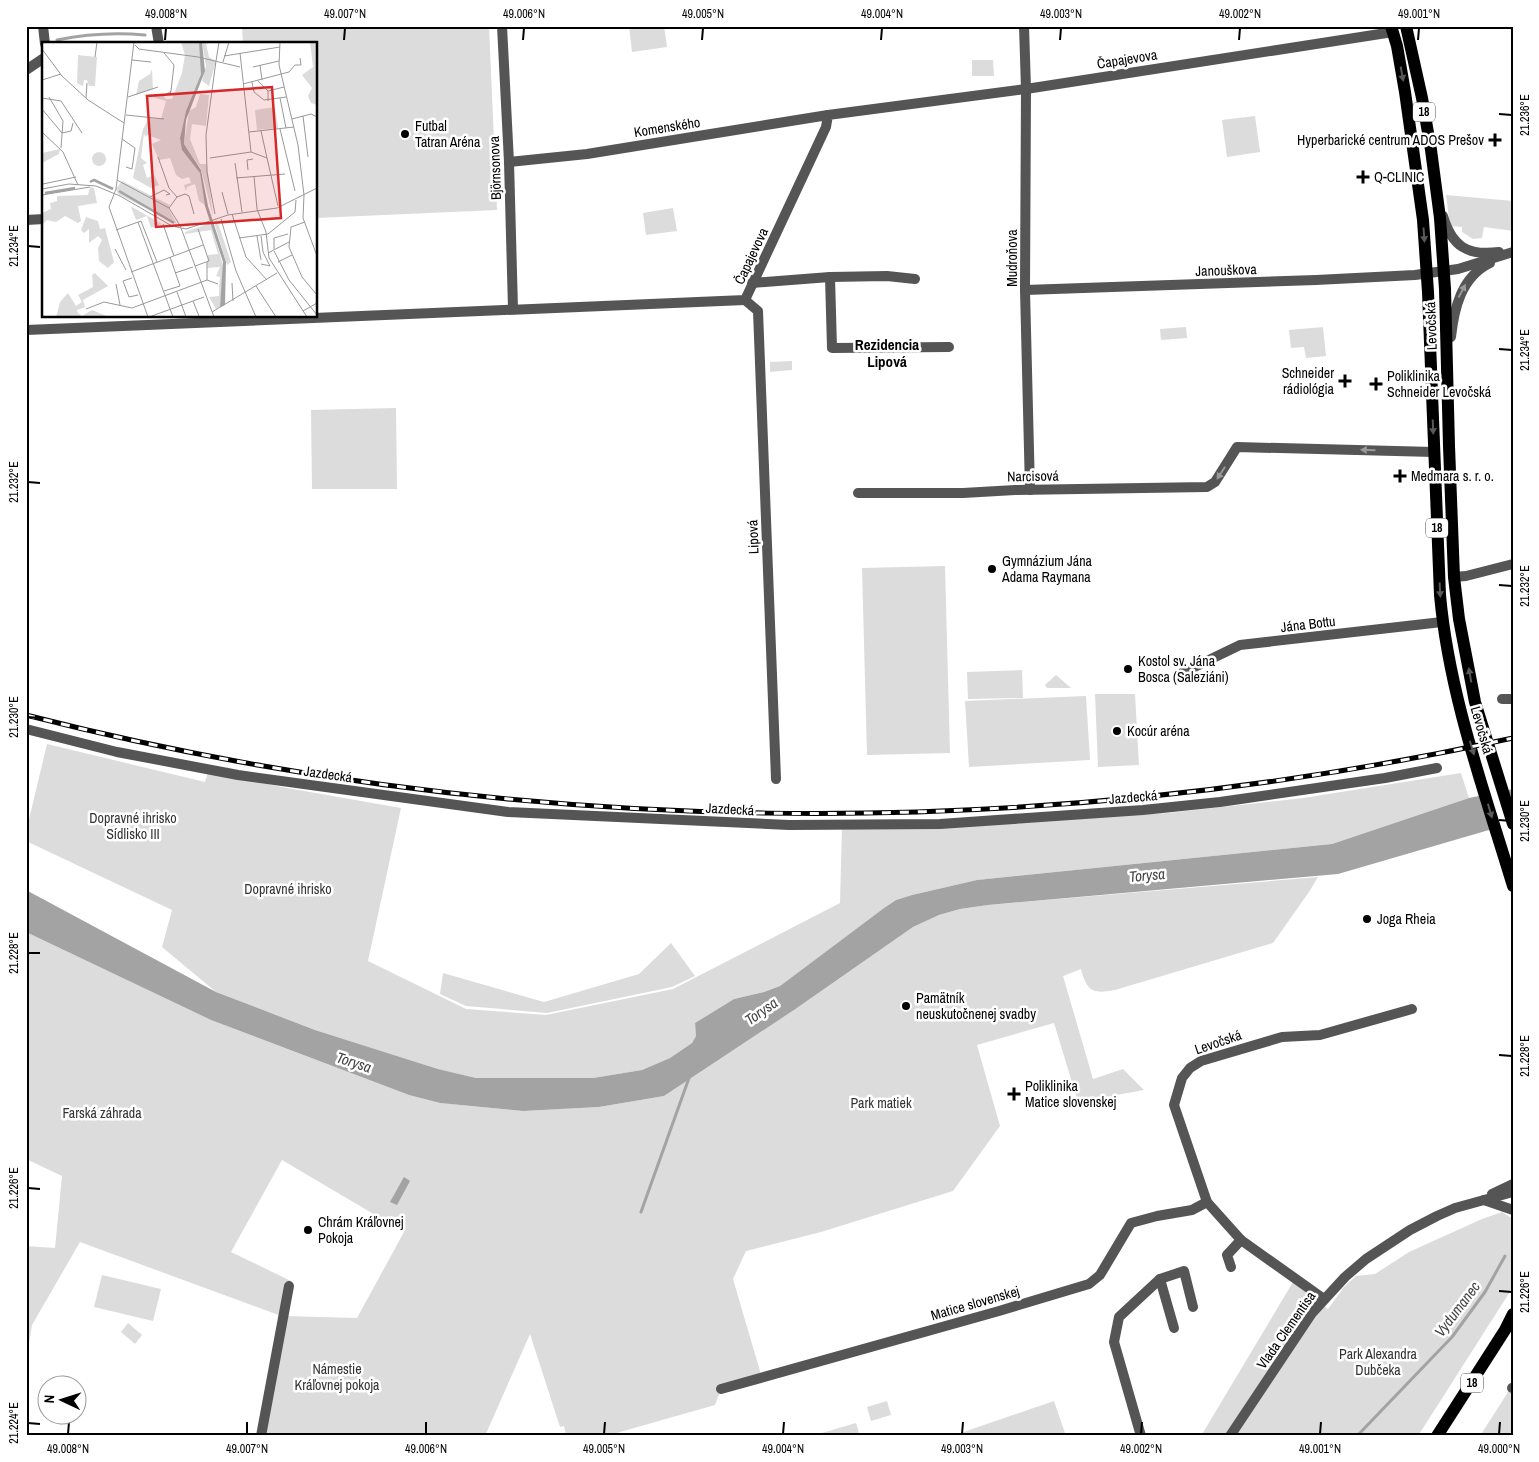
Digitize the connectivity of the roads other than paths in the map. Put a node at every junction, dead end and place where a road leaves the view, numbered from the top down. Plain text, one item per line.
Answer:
1 (42, 26) edge
2 (156, 26) edge
3 (502, 26) edge
4 (1024, 26) edge
5 (1406, 26) edge
6 (1392, 29) edge
7 (45, 42) edge
8 (159, 42) edge
9 (42, 59) edge
10 (26, 70) edge
11 (1026, 89) junction
12 (828, 115) junction
13 (509, 162) junction
14 (1437, 198) junction
15 (42, 219) edge
16 (26, 220) edge
17 (1513, 252) edge
18 (1444, 271) junction
19 (1427, 274) junction
20 (830, 277) junction
21 (915, 279) dead end
22 (752, 284) junction
23 (1026, 290) junction
24 (745, 300) junction
25 (513, 310) junction
26 (26, 330) edge
27 (949, 347) dead end
28 (1447, 373) junction
29 (1434, 452) junction
30 (1030, 490) junction
31 (858, 493) dead end
32 (1513, 564) edge
33 (1454, 577) junction
34 (1442, 622) junction
35 (1182, 673) dead end
36 (1513, 699) edge
37 (1502, 700) dead end
38 (26, 729) edge
39 (1437, 768) dead end
40 (776, 779) dead end
41 (1513, 824) edge
42 (1513, 886) edge
43 (1412, 1009) dead end
44 (1513, 1184) edge
45 (1513, 1192) edge
46 (1483, 1200) junction
47 (1207, 1202) junction
48 (1513, 1210) edge
49 (1241, 1240) junction
50 (1231, 1267) dead end
51 (1160, 1279) junction
52 (289, 1286) dead end
53 (1324, 1299) junction
54 (1193, 1307) dead end
55 (1513, 1314) edge
56 (1509, 1326) edge
57 (1174, 1328) dead end
58 (721, 1389) dead end
59 (261, 1436) edge
60 (1141, 1436) edge
61 (1230, 1436) edge
62 (1438, 1436) edge

1 - 7 street
2 - 8 street
3 - 13 street, Björnsonova
4 - 11 street, Mudroňova
5 - 14 main road, Levočská / 18
6 - 11 street, Čapajevova
6 -> 19 main road, Levočská / 18
9 - 10 street
11 - 12 street, Čapajevova
11 - 23 street, Mudroňova
12 - 13 street, Komenského
12 - 22 street, Čapajevova
13 - 25 street, Björnsonova
14 - 17 street
14 - 18 main road, Levočská / 18
15 - 16 street
17 - 18 street, Janouškova
28 -> 17 street
18 - 19 street, Janouškova
18 - 28 main road, Levočská / 18
19 - 23 street, Janouškova
19 -> 29 main road, Levočská / 18
20 - 21 street
20 - 22 street
20 - 27 street
22 - 24 street, Čapajevova
23 - 30 street, Mudroňova
24 - 25 street, Čapajevova
24 - 40 street, Lipová
25 - 26 street, Čapajevova
28 - 33 main road, Levočská / 18
29 -> 30 street, Narcisová
29 -> 34 main road, Levočská / 18
30 - 31 street, Narcisová
32 - 33 street
41 -> 33 main road, Levočská / 18
34 - 35 street, Jána Bottu
34 -> 42 main road, Levočská / 18
36 - 37 street
38 - 39 street, Jazdecká
43 - 47 street, Levočská
44 - 46 street
45 - 46 street, Vlada Clementisa
46 - 48 street
46 - 53 street, Vlada Clementisa
47 - 49 street
47 - 58 street, Matice slovenskej
49 - 50 street
49 - 53 street
51 - 54 street
51 - 57 street
51 - 60 street
52 - 59 street
53 - 61 street, Vlada Clementisa
55 - 56 main road, 18
56 - 62 main road, 18

